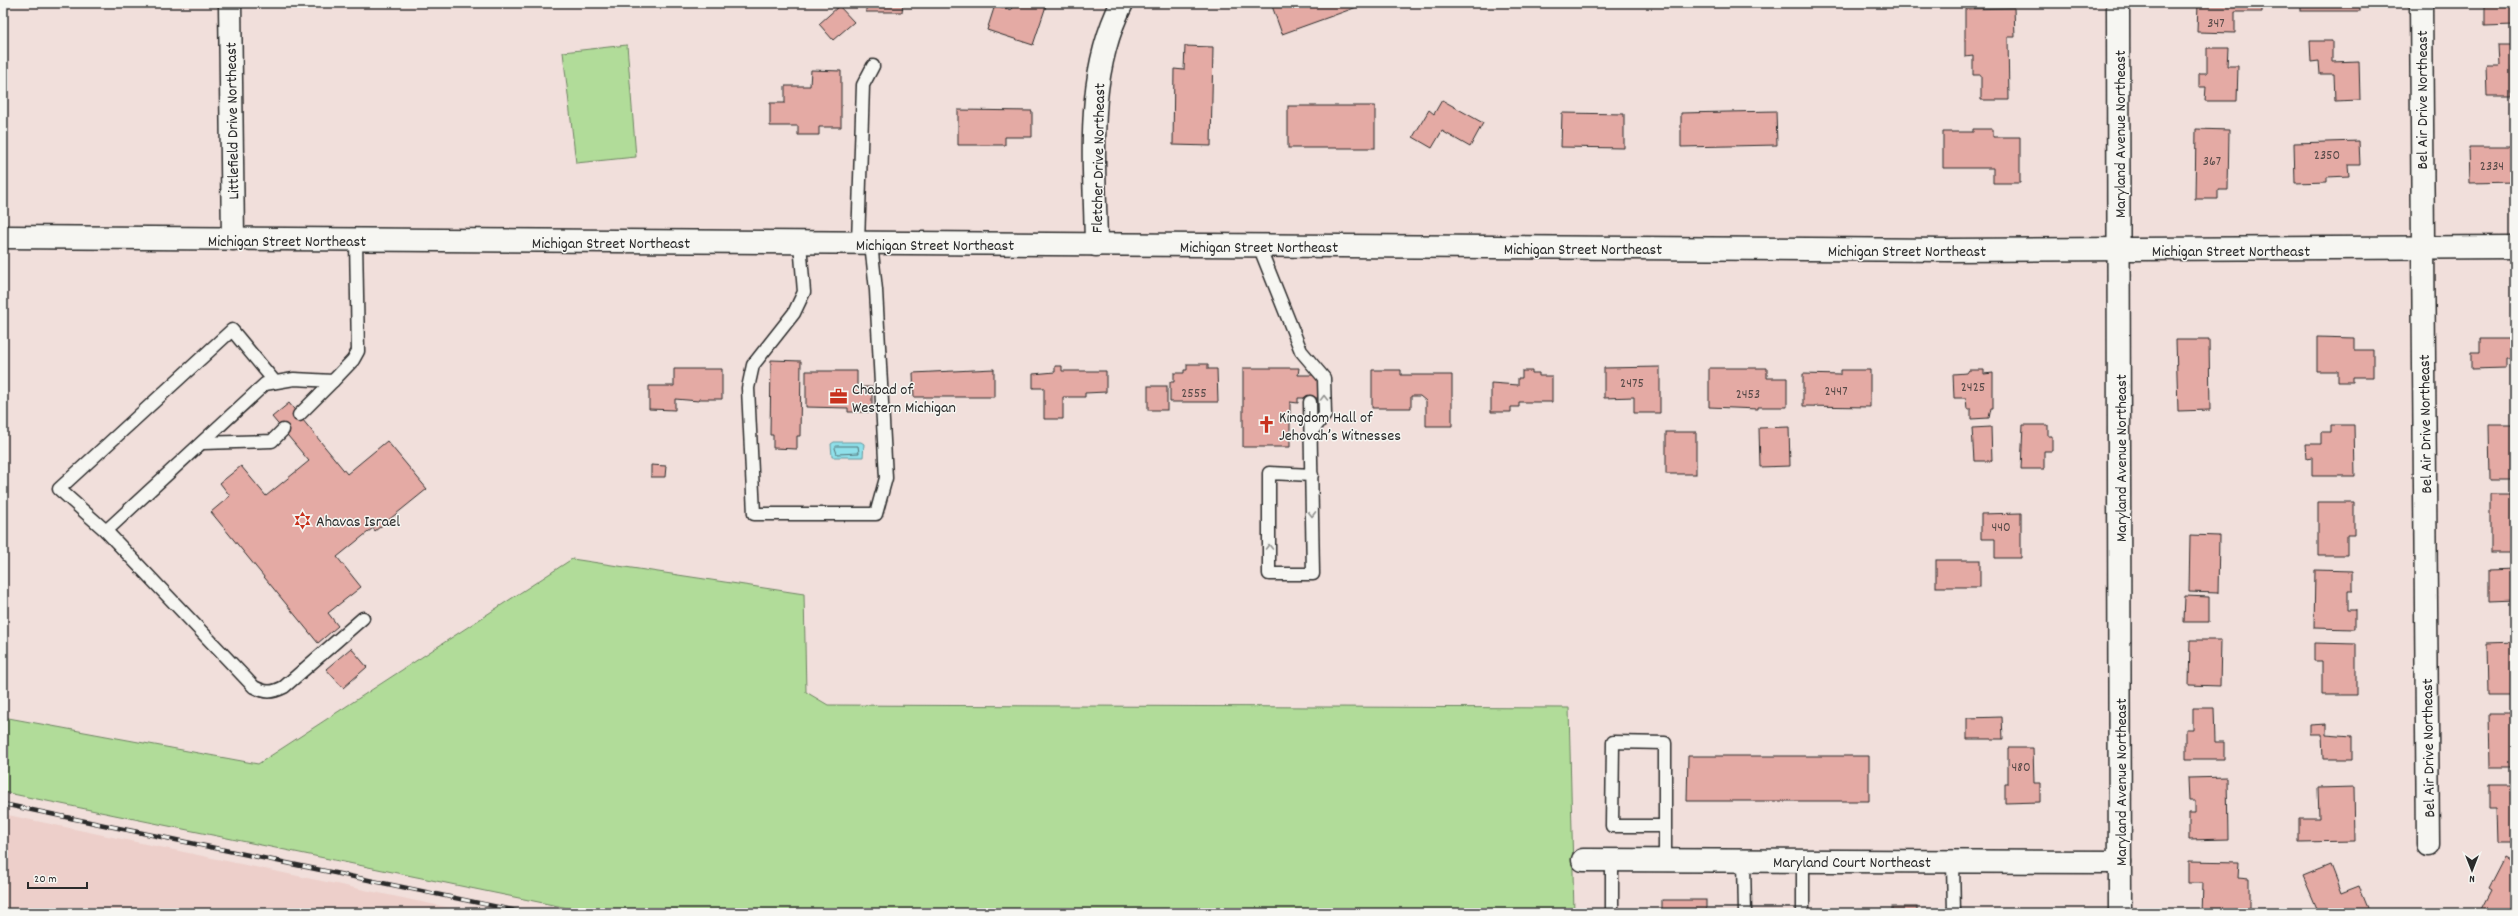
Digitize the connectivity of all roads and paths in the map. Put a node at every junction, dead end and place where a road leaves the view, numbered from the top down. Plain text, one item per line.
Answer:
1 (230, 3) edge
2 (1122, 3) edge
3 (2118, 3) edge
4 (2421, 3) edge
5 (873, 66) dead end
6 (3, 237) edge
7 (233, 239) junction
8 (356, 240) junction
9 (800, 243) junction
10 (865, 243) junction
11 (1096, 245) junction
12 (1259, 246) junction
13 (2515, 247) edge
14 (2422, 248) junction
15 (2119, 250) junction
16 (333, 381) junction
17 (275, 382) junction
18 (1310, 402) dead end
19 (299, 415) dead end
20 (283, 430) dead end
21 (1311, 432) junction
22 (202, 443) junction
23 (1312, 475) junction
24 (106, 531) junction
25 (363, 618) dead end
26 (1664, 826) junction
27 (2428, 845) dead end
28 (1583, 860) dead end
29 (1612, 860) junction
30 (1665, 860) junction
31 (1744, 861) junction
32 (1803, 861) junction
33 (1953, 862) junction
34 (2120, 862) junction
35 (1612, 913) edge
36 (1745, 913) edge
37 (1803, 913) edge
38 (1954, 913) edge
39 (2120, 913) edge

1 - 7 street, Littlefield Drive Northeast
2 - 11 street, Fletcher Drive Northeast
3 - 15 street, Maryland Avenue Northeast
4 - 14 street, Bel Air Drive Northeast
5 - 10 lane
6 - 7 street, Michigan Street Northeast
7 - 8 street, Michigan Street Northeast
8 - 9 street, Michigan Street Northeast
8 - 16 lane
9 - 10 street, Michigan Street Northeast
9 - 10 lane
10 - 11 street, Michigan Street Northeast
11 - 12 street, Michigan Street Northeast
12 - 15 street, Michigan Street Northeast
21 -> 12 lane
13 - 14 street, Michigan Street Northeast
14 - 15 street, Michigan Street Northeast
14 - 27 street, Bel Air Drive Northeast
15 - 34 street, Maryland Avenue Northeast
16 - 17 lane
16 - 19 lane
17 - 22 lane
17 - 24 lane
18 - 21 lane
20 - 22 lane
21 - 23 lane
22 - 24 lane
23 -> 23 lane
24 - 25 lane
26 - 26 lane
26 - 30 lane
28 - 29 street, Maryland Court Northeast
29 - 30 street, Maryland Court Northeast
29 - 35 lane
30 - 31 street, Maryland Court Northeast
31 - 32 street, Maryland Court Northeast
31 - 36 lane
32 - 33 street, Maryland Court Northeast
32 - 37 lane
33 - 34 street, Maryland Court Northeast
33 - 38 lane
34 - 39 street, Maryland Avenue Northeast

